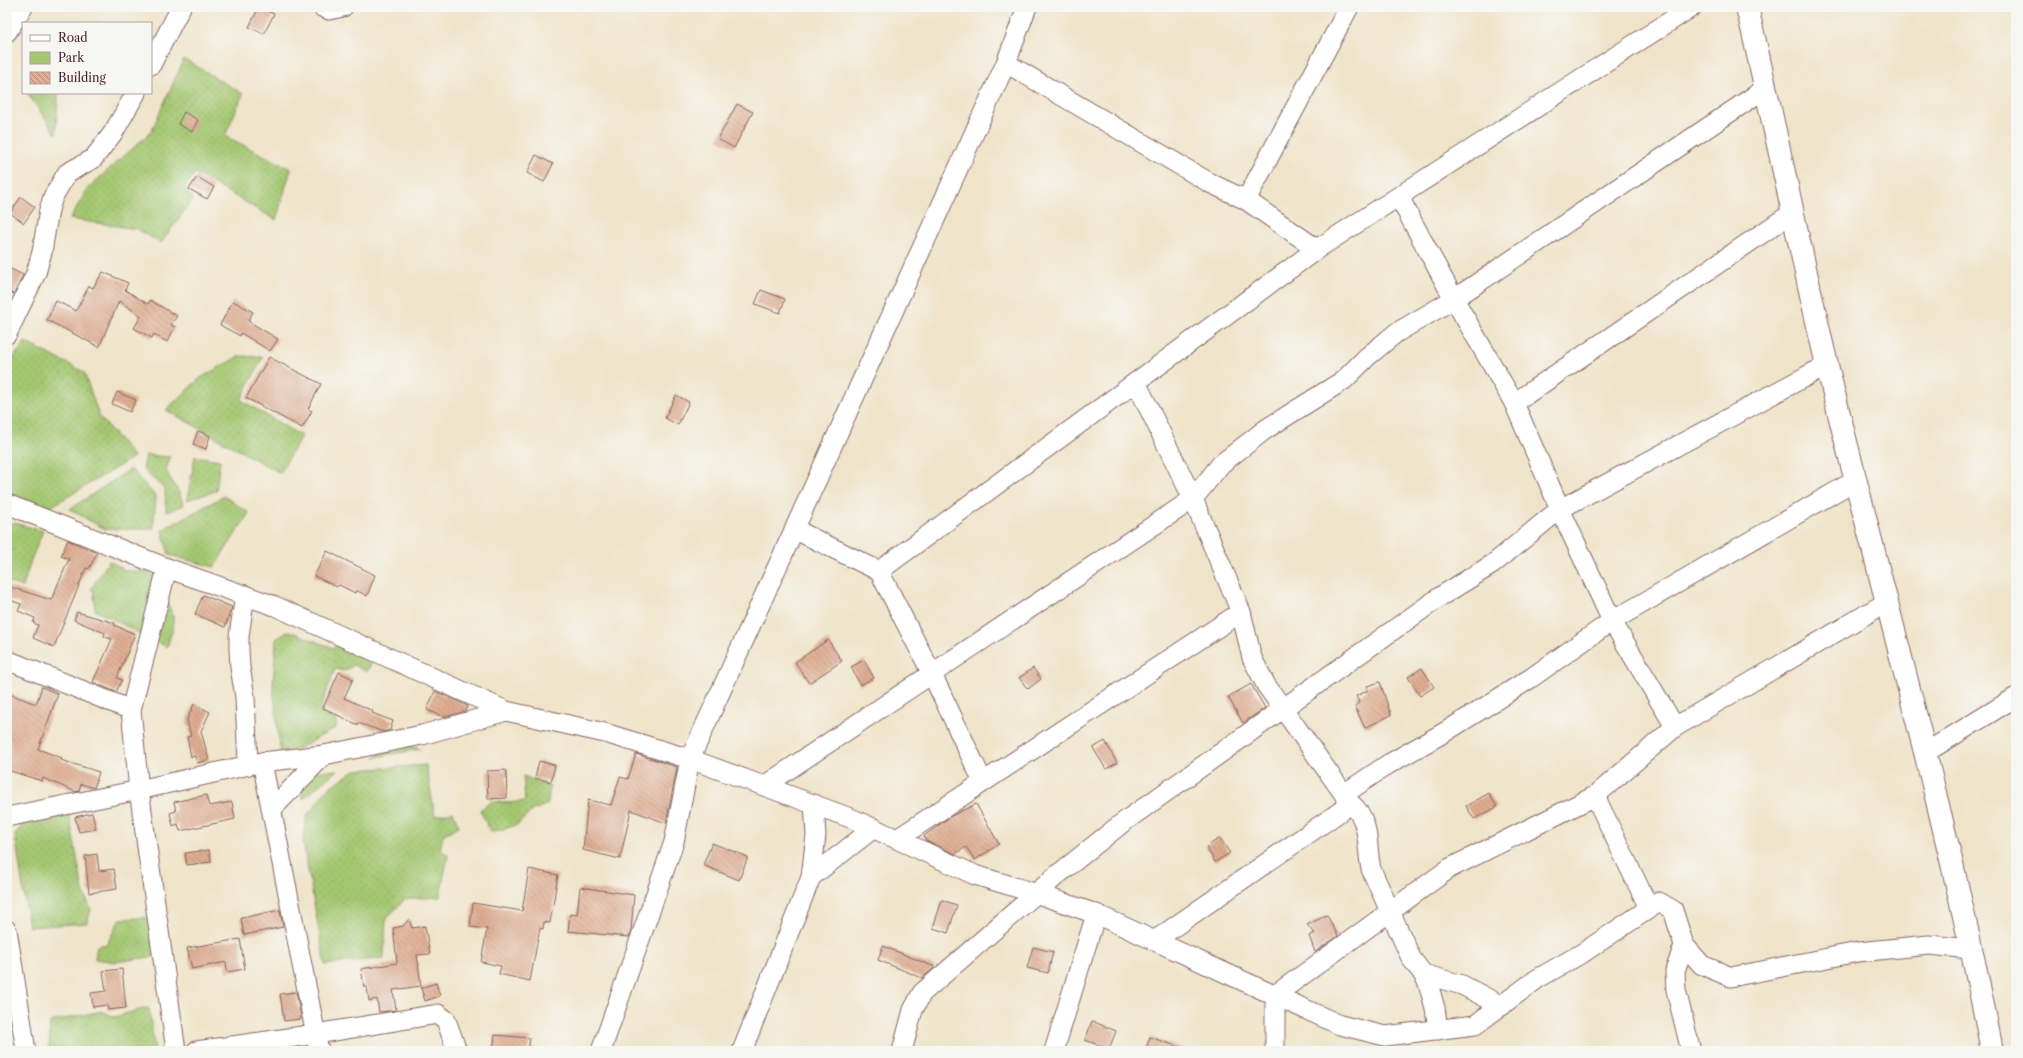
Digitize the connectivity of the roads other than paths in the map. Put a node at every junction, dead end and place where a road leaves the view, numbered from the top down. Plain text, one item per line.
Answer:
1 (23, 7) edge
2 (181, 7) edge
3 (322, 7) edge
4 (343, 7) edge
5 (1027, 7) edge
6 (1349, 7) edge
7 (1692, 7) edge
8 (1747, 7) edge
9 (7, 32) edge
10 (152, 63) edge
11 (1006, 63) junction
12 (1766, 88) junction
13 (135, 94) edge
14 (1399, 197) junction
15 (1246, 200) junction
16 (1792, 213) junction
17 (1317, 249) junction
18 (1454, 300) junction
19 (7, 334) edge
20 (1827, 365) junction
21 (1136, 382) junction
22 (1514, 403) junction
23 (1856, 480) junction
24 (1193, 498) junction
25 (7, 504) edge
26 (1560, 509) junction
27 (796, 530) junction
28 (167, 568) junction
29 (879, 571) junction
30 (245, 595) junction
31 (1887, 602) junction
32 (1241, 612) junction
33 (1612, 621) junction
34 (7, 660) edge
35 (932, 674) junction
36 (2016, 697) edge
37 (1282, 707) junction
38 (131, 710) junction
39 (506, 711) junction
40 (1675, 727) junction
41 (1926, 753) junction
42 (324, 755) junction
43 (690, 759) junction
44 (255, 764) junction
45 (983, 782) junction
46 (764, 786) junction
47 (139, 790) junction
48 (1595, 796) junction
49 (1347, 799) junction
50 (814, 804) junction
51 (272, 809) junction
52 (7, 817) edge
53 (874, 828) junction
54 (898, 839) junction
55 (811, 877) junction
56 (1038, 894) junction
57 (1649, 908) junction
58 (1390, 912) junction
59 (1096, 914) junction
60 (7, 930) edge
61 (1154, 942) junction
62 (1684, 945) junction
63 (1971, 949) junction
64 (1423, 974) junction
65 (1274, 995) junction
66 (1502, 1006) junction
67 (1438, 1030) junction
68 (318, 1043) edge
69 (26, 1051) edge
70 (176, 1051) edge
71 (196, 1051) edge
72 (457, 1051) edge
73 (601, 1051) edge
74 (742, 1051) edge
75 (902, 1051) edge
76 (1054, 1051) edge
77 (1275, 1051) edge
78 (1691, 1051) edge
79 (1992, 1051) edge

1 - 9 street
2 - 10 street
3 - 4 street
5 - 11 street
6 - 15 street
7 - 14 street
8 - 12 street
11 - 15 street
11 - 27 street
12 - 16 street
12 - 18 street
13 - 19 street
14 - 17 street
14 - 18 street
15 - 17 street
16 - 20 street
16 - 22 street
17 - 21 street
18 - 22 street
18 - 24 street
20 - 23 street
20 - 26 street
21 - 24 street
21 - 29 street
22 - 26 street
23 - 31 street
23 - 33 street
24 - 32 street
24 - 35 street
25 - 28 street
26 - 33 street
26 - 37 street
27 - 29 street
27 - 43 street
28 - 30 street
28 - 38 street
29 - 35 street
30 - 39 street
30 - 44 street
31 - 40 street
31 - 41 street
32 - 37 street
32 - 45 street
33 - 40 street
33 - 49 street
34 - 38 street
35 - 45 street
35 - 46 street
36 - 41 street
37 - 49 street
37 - 56 street
38 - 47 street
39 - 42 street
39 - 43 street
40 - 48 street
41 - 63 street
42 - 44 street
42 - 51 street
43 - 46 street
43 - 73 street
44 - 47 street
44 - 51 street
45 - 54 street
46 - 50 street
47 - 52 street
47 - 70 street
48 - 57 street
48 - 58 street
49 - 58 street
49 - 61 street
50 - 53 street
50 - 55 street
51 - 68 street
53 - 54 street
53 - 55 street
54 - 56 street
55 - 74 street
56 - 59 street
56 - 75 street
57 - 62 street
57 - 66 street
58 - 64 street
58 - 65 street
59 - 61 street
59 - 76 street
60 - 69 street
61 - 65 street
62 - 63 street
62 - 78 street
63 - 79 street
64 - 66 street
64 - 67 street
65 - 67 street
65 - 77 street
66 - 67 street
68 - 71 street
68 - 72 street

